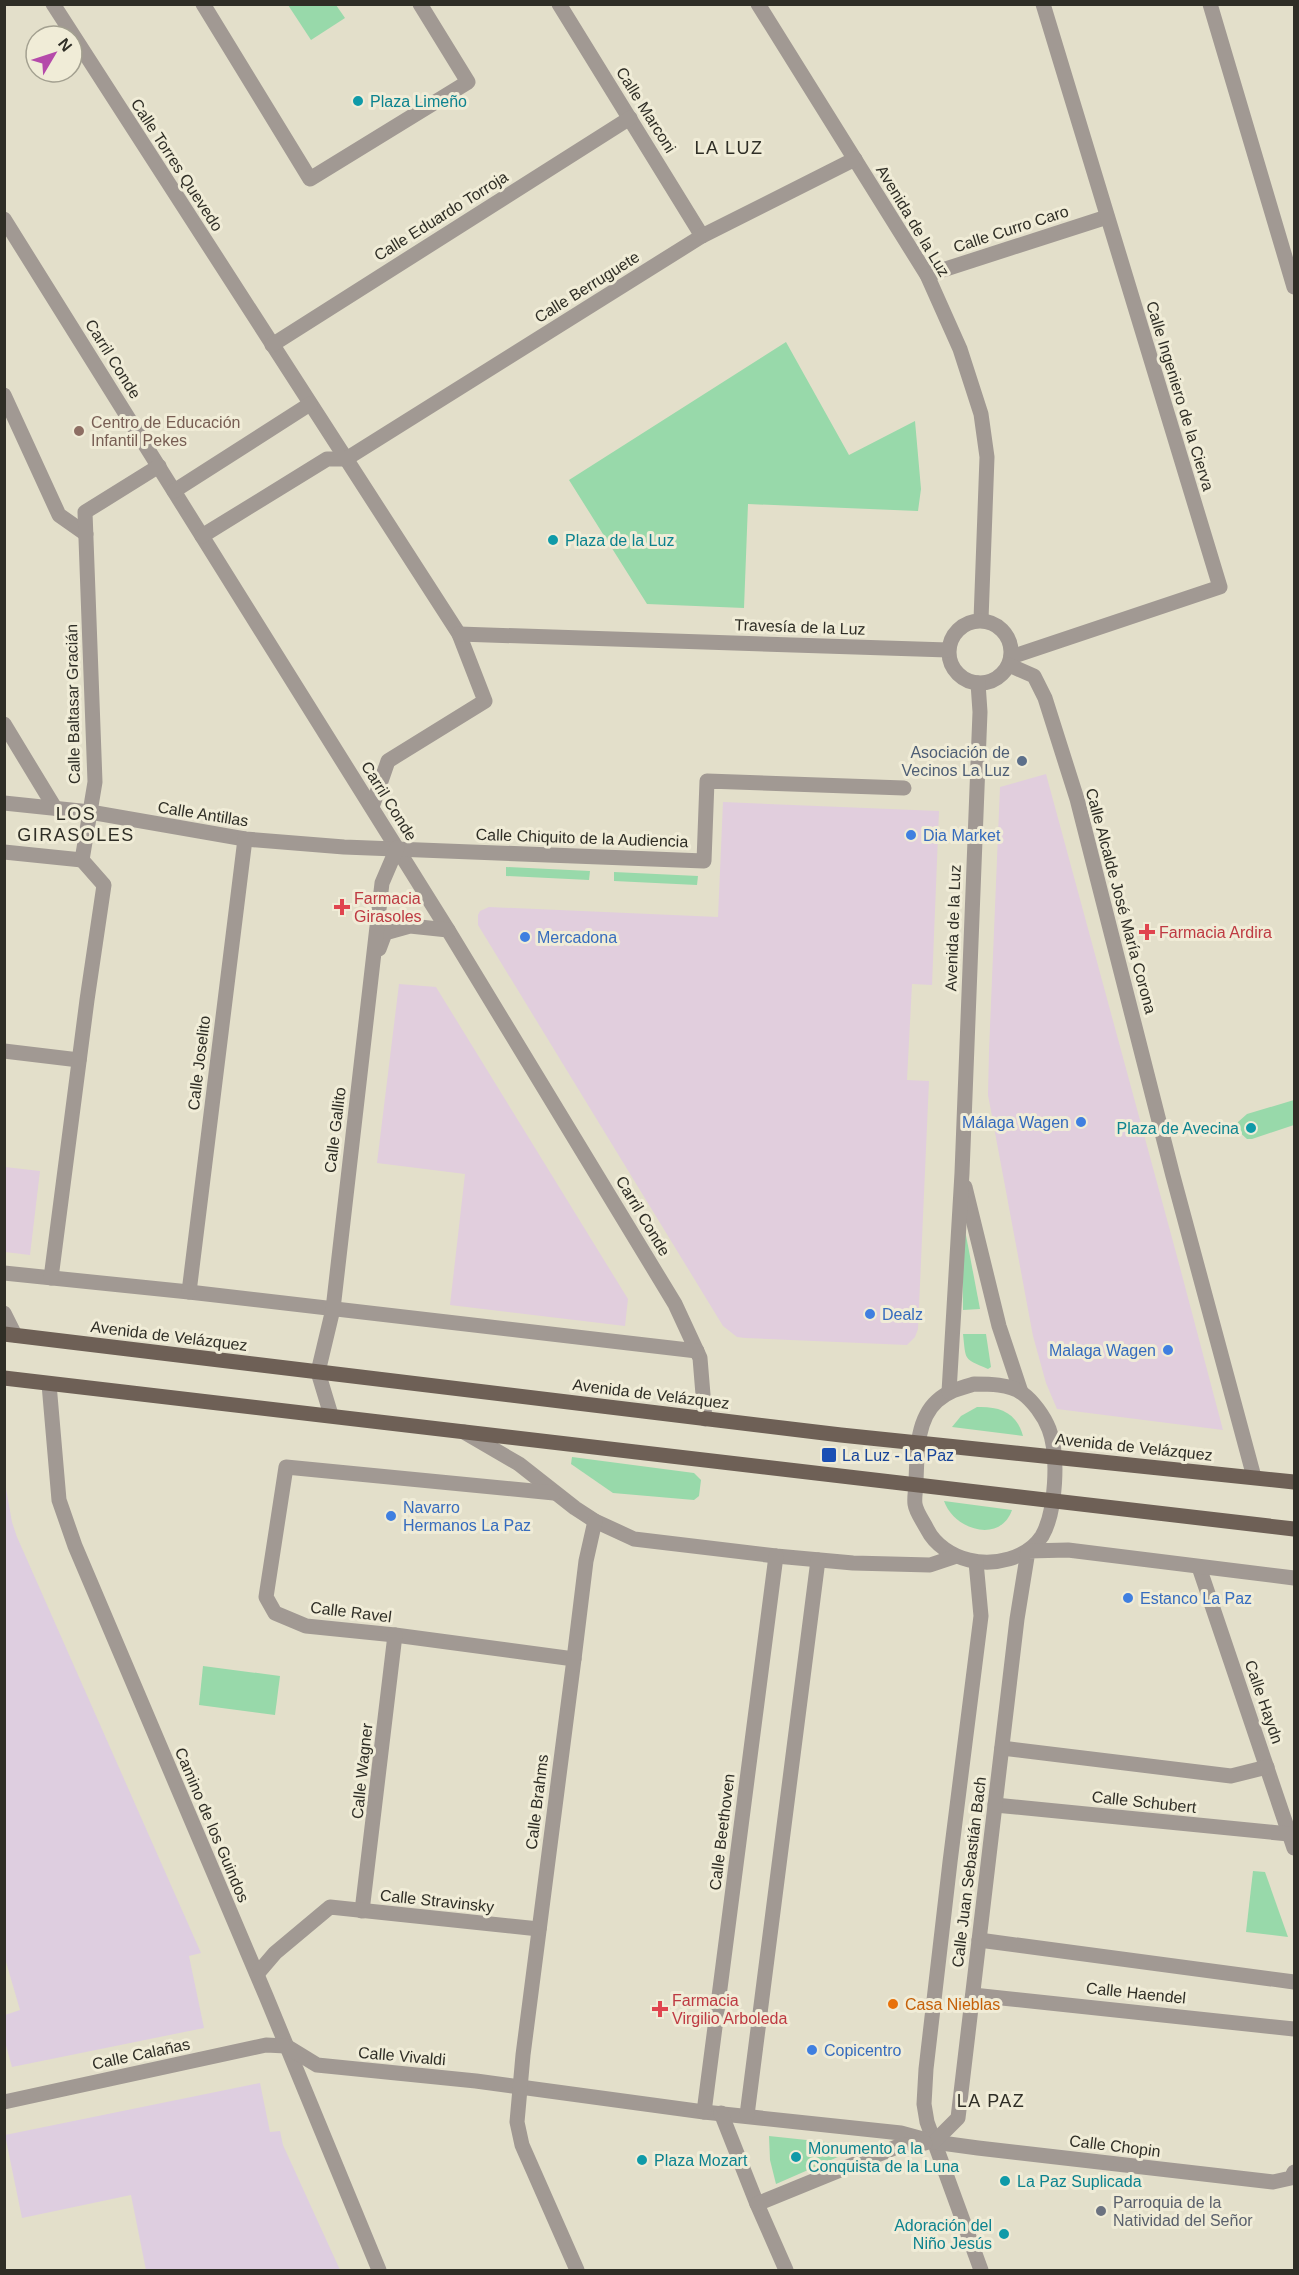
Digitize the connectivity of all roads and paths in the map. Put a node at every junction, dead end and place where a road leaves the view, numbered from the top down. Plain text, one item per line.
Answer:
1 (53, 4) edge
2 (203, 4) edge
3 (420, 4) edge
4 (559, 4) edge
5 (758, 4) edge
6 (1043, 4) edge
7 (1210, 4) edge
8 (630, 118) junction
9 (855, 159) junction
10 (1107, 217) junction
11 (4, 219) edge
12 (702, 236) junction
13 (927, 275) junction
14 (1294, 287) edge
15 (272, 345) junction
16 (4, 395) edge
17 (310, 404) junction
18 (346, 459) junction
19 (159, 466) junction
20 (174, 491) junction
21 (86, 534) junction
22 (202, 536) junction
23 (981, 620) junction
24 (459, 634) junction
25 (948, 650) junction
26 (1010, 661) junction
27 (978, 683) junction
28 (4, 724) edge
29 (904, 788) dead end
30 (4, 803) edge
31 (372, 807) junction
32 (55, 808) junction
33 (90, 812) junction
34 (245, 839) junction
35 (397, 848) junction
36 (4, 852) edge
37 (82, 860) junction
38 (448, 930) junction
39 (372, 966) junction
40 (4, 1051) edge
41 (79, 1060) junction
42 (962, 1173) junction
43 (4, 1273) edge
44 (51, 1278) junction
45 (189, 1292) junction
46 (333, 1309) junction
47 (4, 1313) edge
48 (10, 1334) edge
49 (697, 1351) junction
50 (318, 1372) junction
51 (4, 1378) edge
52 (49, 1384) junction
53 (949, 1392) junction
54 (1021, 1392) junction
55 (331, 1415) junction
56 (705, 1419) junction
57 (464, 1432) junction
58 (918, 1444) junction
59 (1054, 1458) junction
60 (1254, 1477) junction
61 (1294, 1482) edge
62 (916, 1484) junction
63 (554, 1493) junction
64 (1053, 1499) junction
65 (595, 1521) junction
66 (1294, 1528) edge
67 (1028, 1551) junction
68 (776, 1556) junction
69 (954, 1557) junction
70 (818, 1560) junction
71 (976, 1562) junction
72 (1199, 1567) junction
73 (1294, 1578) edge
74 (395, 1635) junction
75 (574, 1659) junction
76 (1002, 1748) junction
77 (1267, 1767) junction
78 (995, 1805) junction
79 (1292, 1841) edge
80 (362, 1911) junction
81 (539, 1929) junction
82 (979, 1940) junction
83 (256, 1974) junction
84 (1294, 1982) edge
85 (973, 1995) junction
86 (1294, 2029) edge
87 (286, 2046) junction
88 (519, 2088) junction
89 (4, 2102) edge
90 (704, 2112) junction
91 (721, 2113) junction
92 (747, 2115) junction
93 (934, 2142) junction
94 (1293, 2175) edge
95 (757, 2204) junction
96 (379, 2271) edge
97 (577, 2271) edge
98 (786, 2271) edge
99 (981, 2271) edge

1 - 15 street, Calle Torres Quevedo
2 - 3 street
4 - 8 street, Calle Marconi
5 - 9 street, Avenida de la Luz
6 - 10 street, Calle Ingeniero de la Cierva
7 - 14 street
8 - 12 street, Calle Marconi
8 - 15 street, Calle Eduardo Torroja
9 - 12 street, Calle Berruguete
9 - 13 street, Avenida de la Luz
10 - 13 street, Calle Curro Caro
10 - 26 street, Calle Ingeniero de la Cierva
11 - 19 street, Carril Conde
12 - 18 street, Calle Berruguete
13 - 23 street, Avenida de la Luz
15 - 17 street, Calle Torres Quevedo
16 - 21 street
17 - 18 street
17 - 20 street
18 - 22 street, Calle Berruguete
18 - 24 street
19 - 20 street, Carril Conde
19 - 21 street, Calle Baltasar Gracián
20 - 22 street, Carril Conde
21 - 33 street, Calle Baltasar Gracián
22 - 31 street, Carril Conde
23 - 25 street
23 - 26 street
24 - 25 street, Travesía de la Luz
24 - 31 street
25 - 27 street
26 - 27 street
26 - 60 street, Calle Alcalde José María Corona
27 - 42 street, Avenida de la Luz
28 - 32 street
29 - 35 street, Calle Chiquito de la Audiencia
30 - 32 street, Calle Antillas
31 - 35 street, Carril Conde
32 - 33 street, Calle Antillas
33 - 34 street, Calle Antillas
33 - 37 street, Calle Baltasar Gracián
34 - 35 street, Calle Antillas
34 - 45 street, Calle Joselito
35 - 38 street, Carril Conde
35 - 39 street, Calle Gallito
36 - 37 street
37 - 41 street
38 - 39 street
38 - 49 street, Carril Conde
39 - 46 street, Calle Gallito
40 - 41 street
41 - 44 street
42 - 53 street, Avenida de la Luz
42 - 54 street, Avenida de la Luz
43 - 44 street
44 - 45 street
45 - 46 street
46 - 49 street
46 - 50 street, Calle Gallito
47 - 48 street
48 - 50 main road, Avenida de Velázquez
49 - 56 street, Carril Conde
50 - 55 street
50 - 56 main road, Avenida de Velázquez
51 - 52 main road
52 - 55 main road
52 - 83 street, Camino de los Guindos
53 - 54 street
53 - 58 street
54 - 59 street
55 - 57 main road
56 - 58 main road, Avenida de Velázquez
57 - 62 main road
57 - 63 street
58 - 59 main road, Avenida de Velázquez
58 - 62 street
59 - 60 main road, Avenida de Velázquez
59 - 64 street
60 - 61 main road, Avenida de Velázquez
62 - 64 main road
62 - 69 street
63 - 65 street
63 - 74 street, Calle Ravel
64 - 66 main road
64 - 67 street
65 - 68 street
65 - 75 street, Calle Brahms
67 - 71 street
67 - 72 street
67 - 76 street, Calle Juan Sebastián Bach
68 - 70 street
68 - 90 street, Calle Beethoven
69 - 70 street
69 - 71 street
70 - 92 street
71 - 93 street, Calle Juan Sebastián Bach
72 - 73 street
72 - 77 street, Calle Haydn
74 - 75 street, Calle Ravel
74 - 80 street, Calle Wagner
75 - 81 street, Calle Brahms
76 - 77 street
76 - 78 street, Calle Juan Sebastián Bach
77 - 79 street, Calle Haydn
78 - 79 street, Calle Schubert
78 - 82 street, Calle Juan Sebastián Bach
80 - 81 street, Calle Stravinsky
80 - 83 street, Calle Stravinsky
81 - 88 street, Calle Brahms
82 - 84 street, Calle Haendel
82 - 85 street, Calle Juan Sebastián Bach
83 - 87 street, Camino de los Guindos
85 - 86 street, Calle Haendel
85 - 93 street, Calle Juan Sebastián Bach
87 - 88 street, Calle Vivaldi
87 - 89 street, Calle Calañas
87 - 96 street, Camino de los Guindos
88 - 90 street
88 - 97 street
90 - 91 street
91 - 92 street
91 - 95 street
92 - 93 street, Calle Chopin
93 - 94 street, Calle Chopin
93 - 95 street, Calle Chopin
93 - 99 street
95 - 98 street

